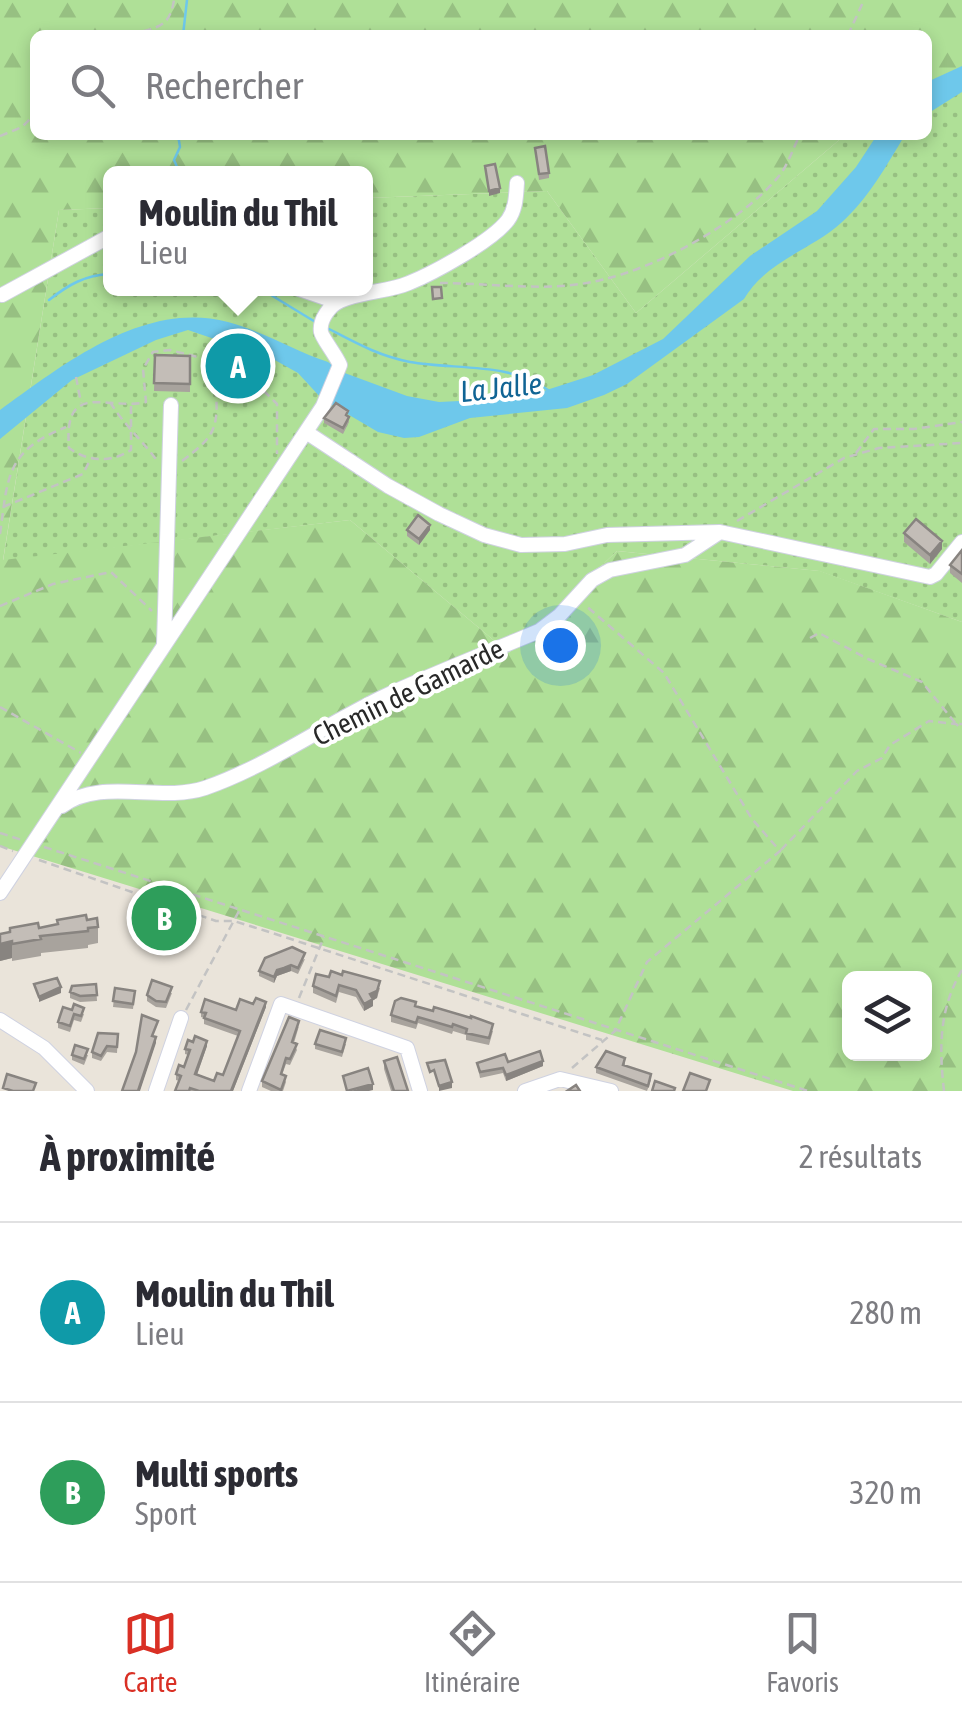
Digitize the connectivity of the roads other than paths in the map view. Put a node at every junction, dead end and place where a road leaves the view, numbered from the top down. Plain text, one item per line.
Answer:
1 (517, 182) dead end
2 (103, 240) edge
3 (373, 293) edge
4 (2, 295) edge
5 (319, 296) edge
6 (361, 296) edge
7 (337, 302) junction
8 (171, 405) dead end
9 (306, 432) junction
10 (720, 532) junction
11 (962, 542) edge
12 (164, 648) junction
13 (54, 812) junction
14 (0, 893) edge
15 (181, 1018) road end
16 (0, 1020) edge
17 (86, 1091) edge
18 (156, 1091) edge
19 (249, 1091) edge
20 (420, 1091) edge
21 (525, 1091) edge
22 (611, 1091) edge

1 - 3 street
2 - 4 street
5 - 7 street
6 - 7 street
7 - 9 street
8 - 12 street
9 - 10 street
9 - 12 street
10 - 11 street
10 - 13 street, Chemin de Gamarde
12 - 13 street
13 - 14 street
15 - 18 street
16 - 17 street
19 - 20 street
21 - 22 street

